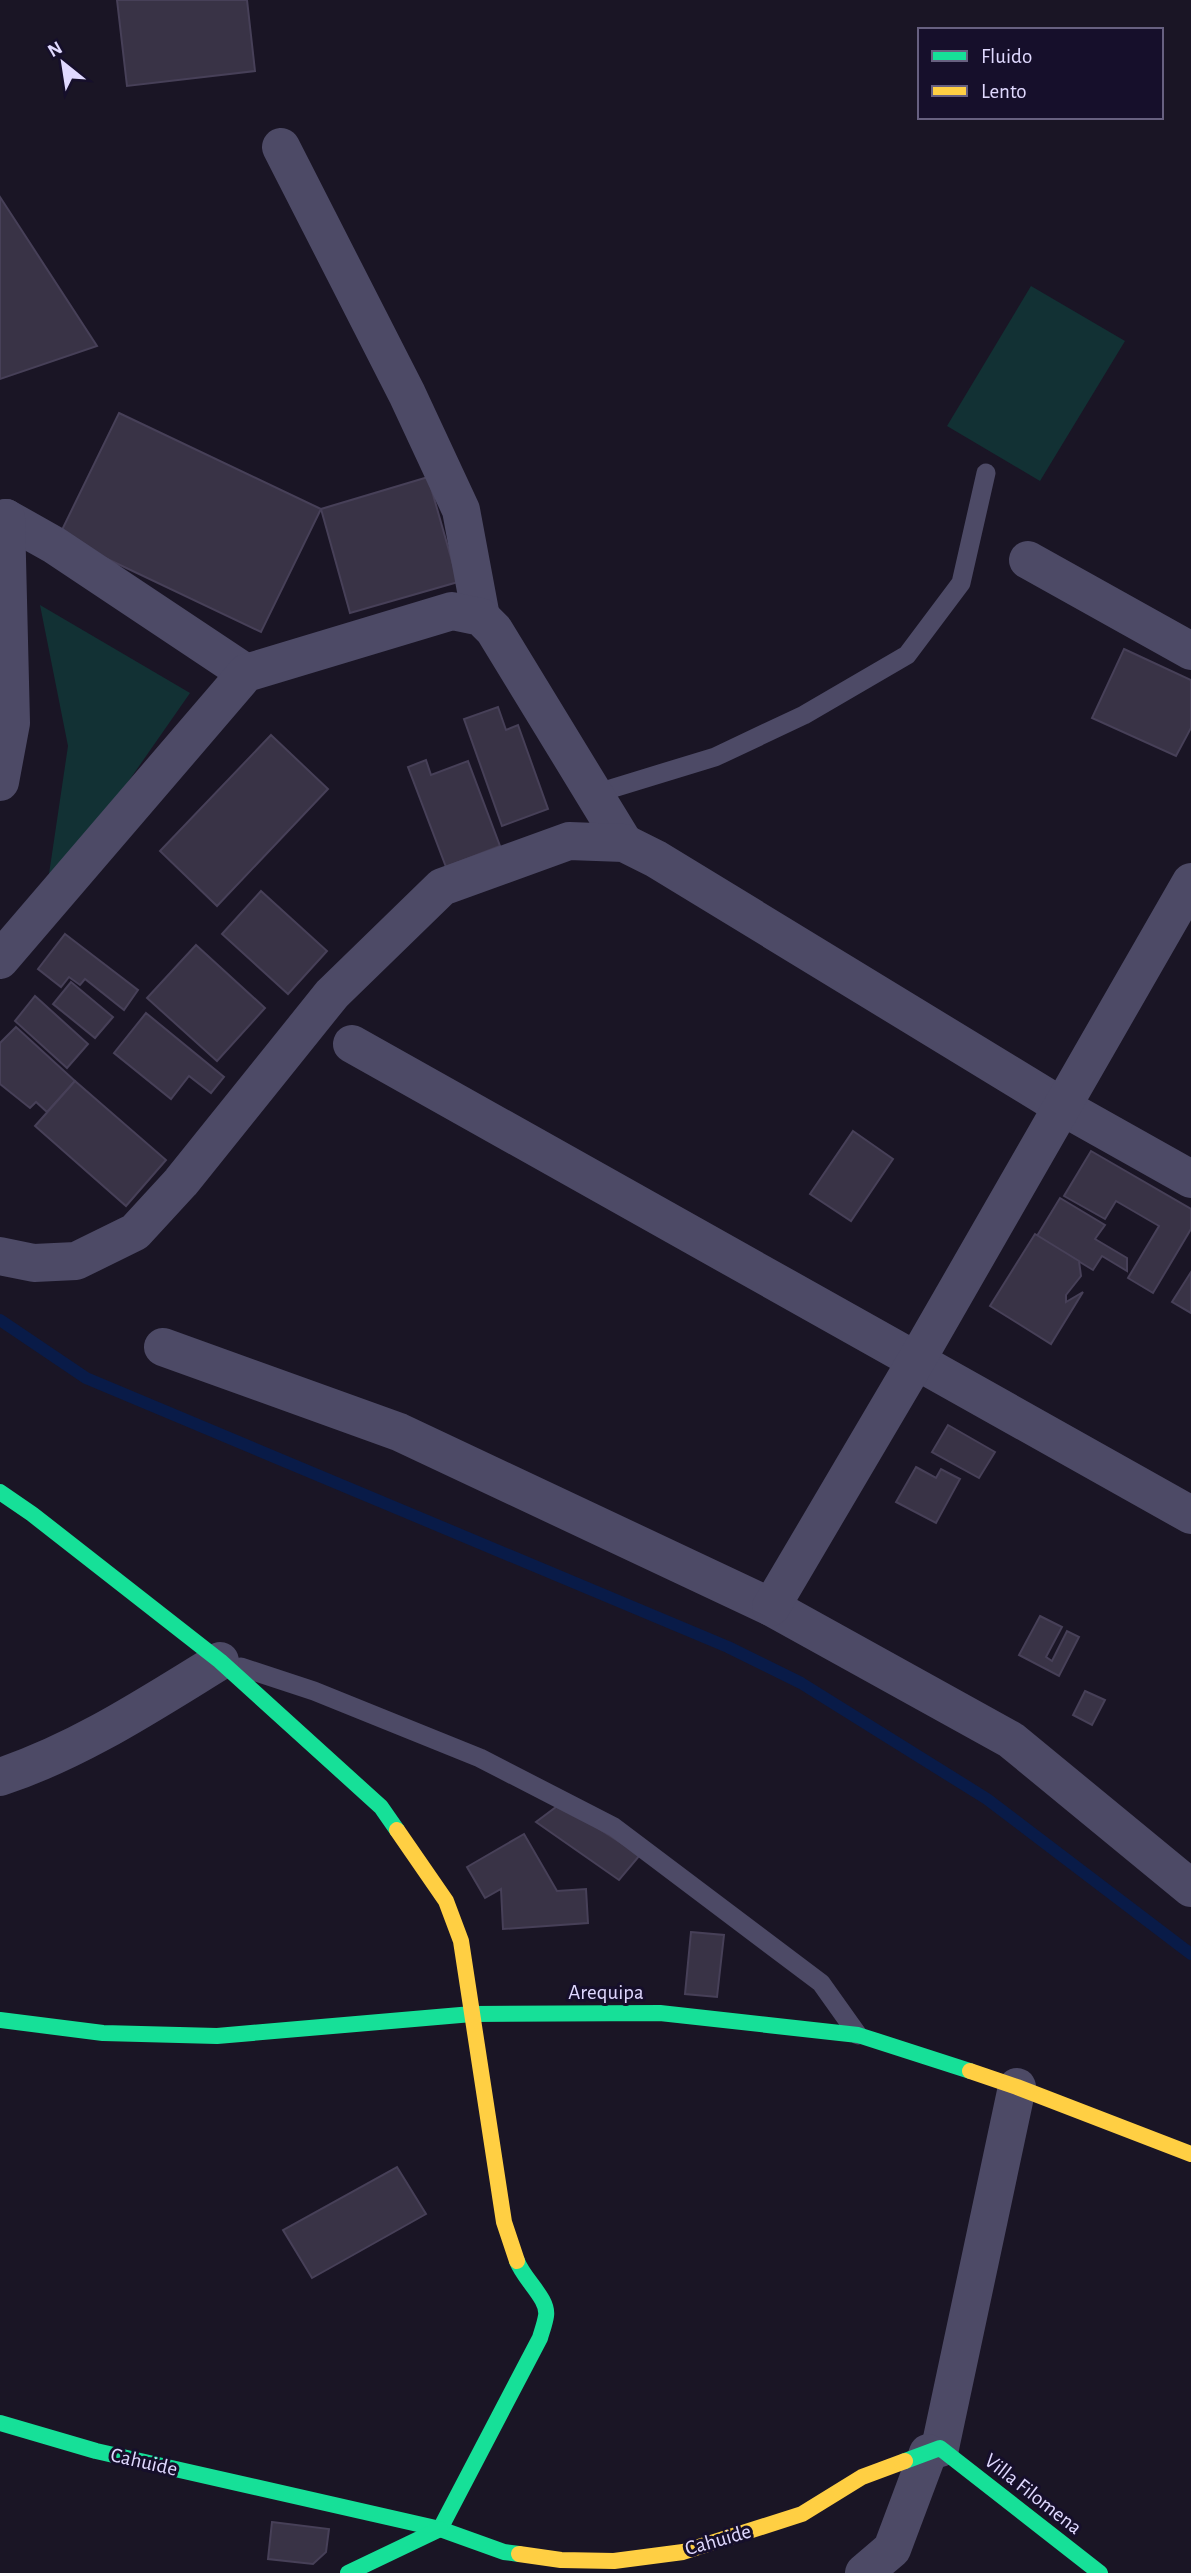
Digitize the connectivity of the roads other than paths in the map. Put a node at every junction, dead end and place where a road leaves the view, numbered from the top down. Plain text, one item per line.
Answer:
1 (281, 147) dead end
2 (986, 473) dead end
3 (3, 518) edge
4 (1028, 560) dead end
5 (481, 617) junction
6 (1191, 651) edge
7 (246, 673) junction
8 (0, 782) edge
9 (594, 794) junction
10 (624, 843) junction
11 (1191, 882) edge
12 (0, 960) edge
13 (352, 1044) dead end
14 (1061, 1105) junction
15 (1191, 1179) edge
16 (0, 1256) edge
17 (163, 1348) dead end
18 (916, 1361) junction
19 (0, 1492) edge
20 (1191, 1514) edge
21 (771, 1606) junction
22 (220, 1661) junction
23 (0, 1777) edge
24 (1191, 1888) edge
25 (472, 2014) junction
26 (0, 2020) edge
27 (858, 2035) junction
28 (1017, 2087) junction
29 (1191, 2154) edge
30 (0, 2423) edge
31 (934, 2451) junction
32 (440, 2529) junction
33 (348, 2573) edge
34 (864, 2573) edge
35 (1100, 2573) edge

1 - 5 street
2 - 9 lane
3 - 7 street
3 - 8 street
4 - 6 street
5 - 7 street
5 - 9 street
7 - 12 street
9 - 10 street
10 - 14 street
10 - 16 street
11 - 14 street
13 - 18 street
14 - 15 street
14 - 18 street
17 - 21 street
18 - 20 street
18 - 21 street
19 - 22 street
21 - 24 street
22 - 23 street
22 - 25 street
22 - 27 lane
25 - 26 street, Arequipa
25 - 27 street, Arequipa
25 - 32 street
27 - 28 street, Arequipa
28 - 29 street, Arequipa
28 - 31 street
30 - 32 street, Cahuide
31 - 32 street, Cahuide
31 - 34 street
31 - 35 street, Villa Filomena
32 - 33 street

